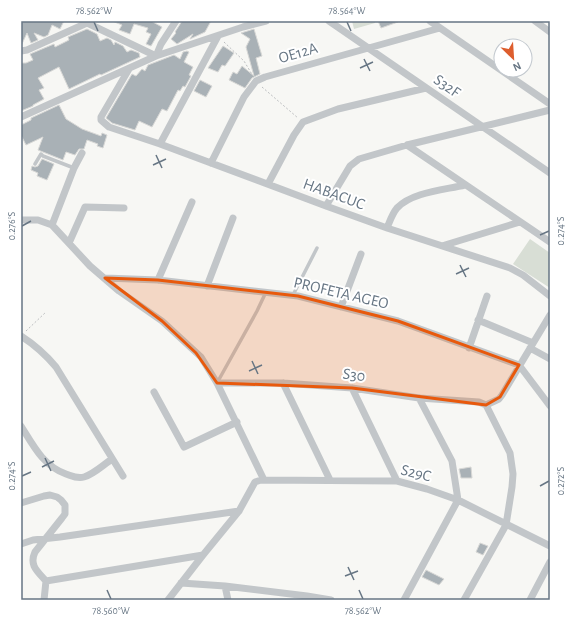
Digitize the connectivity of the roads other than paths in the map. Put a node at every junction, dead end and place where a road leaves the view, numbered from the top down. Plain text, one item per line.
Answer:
1 (176, 21) edge
2 (266, 21) edge
3 (329, 21) edge
4 (430, 21) edge
5 (535, 21) edge
6 (85, 22) edge
7 (245, 24) edge
8 (440, 28) junction
9 (550, 32) edge
10 (218, 36) junction
11 (367, 48) junction
12 (21, 51) edge
13 (156, 56) junction
14 (129, 68) junction
15 (426, 88) junction
16 (550, 104) edge
17 (550, 110) edge
18 (21, 117) edge
19 (482, 127) junction
20 (160, 144) junction
21 (407, 145) junction
22 (82, 153) dead end
23 (211, 163) junction
24 (35, 164) dead end
25 (74, 168) junction
26 (550, 173) edge
27 (268, 184) junction
28 (465, 185) junction
29 (192, 202) dead end
30 (326, 206) junction
31 (124, 208) dead end
32 (233, 218) dead end
33 (21, 220) edge
34 (520, 222) junction
35 (52, 225) junction
36 (386, 228) junction
37 (550, 242) edge
38 (69, 243) junction
39 (444, 246) junction
40 (317, 248) dead end
41 (361, 254) dead end
42 (105, 278) junction
43 (158, 280) junction
44 (207, 286) junction
45 (266, 291) junction
46 (293, 295) junction
47 (487, 296) dead end
48 (550, 296) edge
49 (341, 307) junction
50 (550, 315) edge
51 (478, 320) junction
52 (21, 336) edge
53 (532, 345) junction
54 (469, 348) junction
55 (550, 359) edge
56 (519, 365) junction
57 (217, 383) junction
58 (283, 383) junction
59 (352, 388) junction
60 (154, 392) dead end
61 (419, 398) junction
62 (486, 405) junction
63 (550, 406) edge
64 (237, 422) junction
65 (21, 426) edge
66 (112, 459) junction
67 (123, 476) dead end
68 (264, 480) junction
69 (330, 480) junction
70 (397, 481) junction
71 (458, 500) junction
72 (21, 503) edge
73 (239, 511) junction
74 (506, 525) junction
75 (46, 538) junction
76 (21, 544) edge
77 (550, 546) edge
78 (203, 555) junction
79 (550, 562) edge
80 (46, 581) junction
81 (181, 583) junction
82 (225, 586) junction
83 (268, 592) junction
84 (307, 598) edge
85 (44, 600) edge
86 (168, 600) edge
87 (228, 600) edge
88 (269, 600) edge
89 (331, 600) edge
90 (404, 600) edge
91 (464, 600) edge
92 (530, 600) edge

1 - 13 street
2 - 7 street
3 - 11 street, S32F
4 - 8 street
5 - 9 street
6 - 12 street
6 - 13 street
7 - 10 street
8 - 11 street, OE12A
8 - 16 street
10 - 13 street
10 - 20 street
11 - 15 street, S32F
11 - 23 street, OE12A
13 - 14 street
14 - 18 street
14 - 20 street, HABACUC
15 - 19 street, S32F
15 - 27 street
17 - 19 street
19 - 21 street
19 - 26 street, S32F
20 - 23 street, HABACUC
21 - 28 street
21 - 30 street
22 - 25 street
23 - 27 street, HABACUC
24 - 25 lane
25 - 35 street
27 - 30 street, HABACUC
28 - 34 street
28 - 36 street
29 - 43 street
30 - 36 street, HABACUC
31 - 38 street
32 - 44 street
33 - 35 street
34 - 37 street
34 - 39 street
35 - 38 street
36 - 39 street, HABACUC
38 - 42 street
39 - 48 street, HABACUC
40 - 46 lane
41 - 49 street
42 - 43 street, PROFETA AGEO
42 - 57 street
43 - 44 street, PROFETA AGEO
44 - 45 street, PROFETA AGEO
45 - 46 street, PROFETA AGEO
45 - 57 lane
46 - 49 street, PROFETA AGEO
47 - 51 street
49 - 54 street, PROFETA AGEO
50 - 53 street
51 - 53 street
51 - 54 street
52 - 66 street
53 - 55 street
53 - 56 street
54 - 56 street, PROFETA AGEO
56 - 62 street
56 - 63 street
57 - 58 street, S30
57 - 64 street
58 - 59 street, S30
58 - 69 street
59 - 61 street, S30
59 - 70 street
60 - 64 street
61 - 62 street, S30
61 - 71 street
62 - 74 street
64 - 68 street
65 - 66 street
66 - 67 street
68 - 69 street, S29C
68 - 73 street
69 - 70 street, S29C
70 - 71 street, S29C
71 - 74 street, S29C
71 - 90 street
72 - 75 street
73 - 75 street
73 - 78 street
74 - 77 street, S29C
74 - 91 street
75 - 76 street
75 - 80 street
78 - 80 street
78 - 81 street
79 - 92 street
80 - 85 street
81 - 82 street
81 - 86 street
82 - 83 street
82 - 87 street
83 - 84 street
83 - 88 street
84 - 89 street

